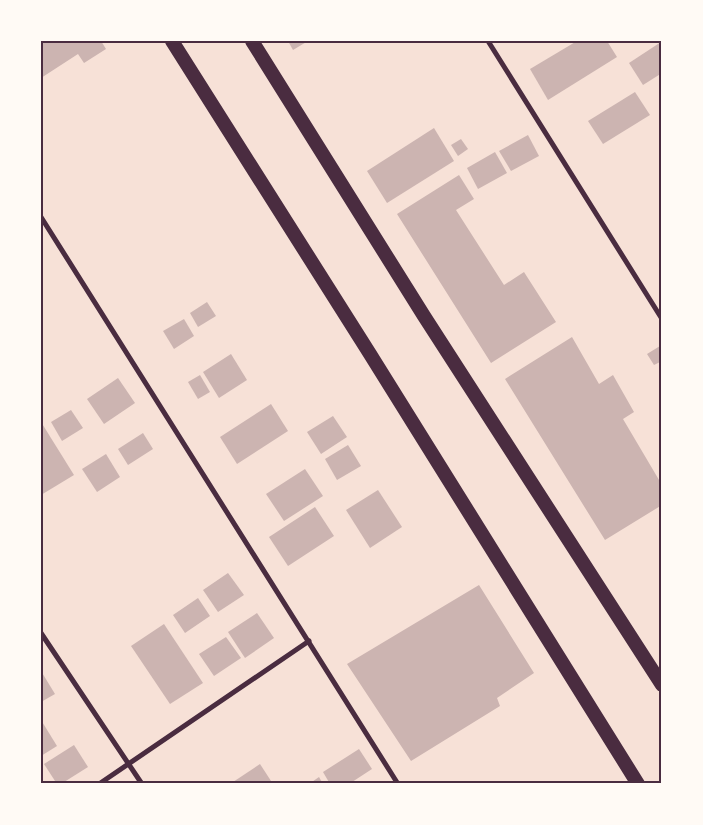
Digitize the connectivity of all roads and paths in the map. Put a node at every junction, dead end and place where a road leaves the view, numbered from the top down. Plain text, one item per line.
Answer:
1 (172, 41) edge
2 (252, 41) edge
3 (488, 41) edge
4 (41, 217) edge
5 (662, 319) edge
6 (41, 633) edge
7 (308, 641) junction
8 (662, 685) edge
9 (129, 764) junction
10 (99, 784) edge
11 (142, 784) edge
12 (398, 784) edge
13 (638, 784) edge

1 - 13 highway
2 - 8 highway
3 - 5 street
4 - 7 street
6 - 9 street
7 - 9 street
7 - 12 street
9 - 10 street
9 - 11 street

